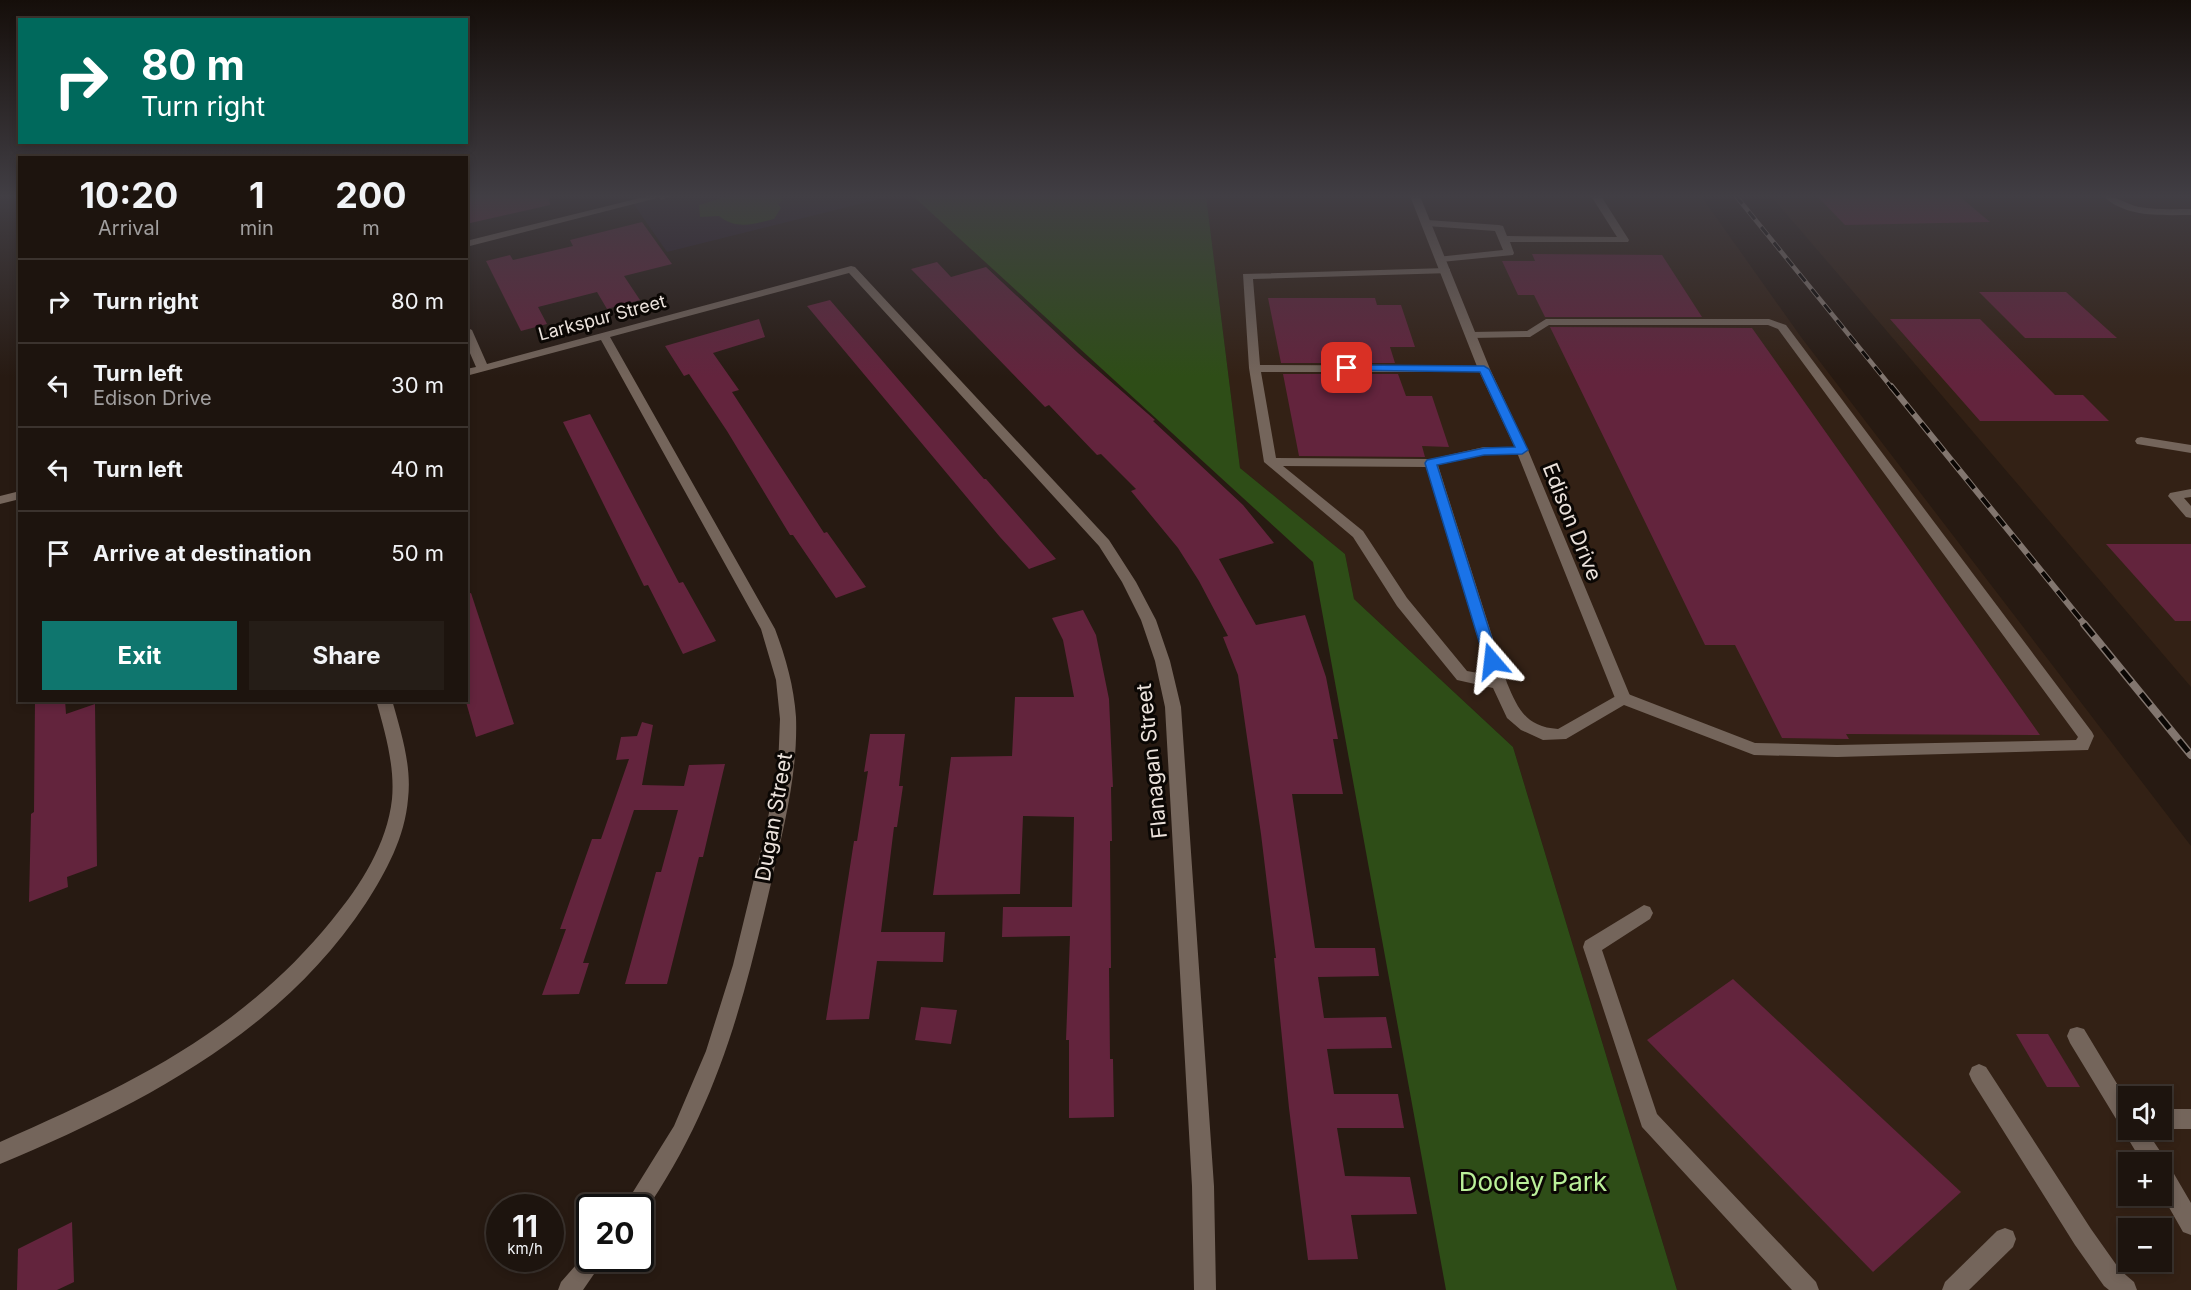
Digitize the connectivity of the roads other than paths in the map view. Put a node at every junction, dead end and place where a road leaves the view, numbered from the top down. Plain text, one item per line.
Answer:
1 (1440, 256) edge
2 (1492, 256) edge
3 (1444, 265) junction
4 (851, 269) joint
5 (468, 335) edge
6 (1471, 335) junction
7 (604, 336) junction
8 (1256, 368) junction
9 (483, 369) junction
10 (1484, 369) junction
11 (468, 373) edge
12 (2141, 441) dead end
13 (2191, 449) edge
14 (1522, 450) junction
15 (1270, 462) junction
16 (1431, 463) junction
17 (2191, 492) edge
18 (18, 496) edge
19 (0, 500) edge
20 (2191, 514) edge
21 (1499, 683) junction
22 (1623, 698) junction
23 (384, 702) edge
24 (1644, 913) dead end
25 (2077, 1036) dead end
26 (1979, 1074) dead end
27 (2118, 1104) edge
28 (2172, 1119) edge
29 (2191, 1119) edge
30 (0, 1153) edge
31 (2172, 1192) edge
32 (645, 1194) edge
33 (2191, 1224) edge
34 (2005, 1239) dead end
35 (586, 1272) edge
36 (576, 1288) edge
37 (1205, 1290) edge
38 (1808, 1290) edge
39 (1953, 1290) edge
40 (2126, 1290) edge

1 - 3 street, Edison Drive
2 - 3 street
3 - 6 street, Edison Drive
3 - 8 street
4 - 7 street, Larkspur Street
4 - 37 street, Flanagan Street
5 - 9 street
6 - 10 street, Edison Drive
6 - 22 street
7 - 9 street, Larkspur Street
7 - 32 street, Dugan Street
8 - 10 street
8 - 15 street
9 - 11 street, Larkspur Street
10 - 14 street, Edison Drive
12 - 13 street
14 - 16 street
14 - 22 street, Edison Drive
15 - 16 street
15 - 21 street
16 - 21 street
17 - 20 street
18 - 19 street
21 - 22 street
23 - 30 street
24 - 38 street
25 - 27 street
26 - 40 street
28 - 29 street
31 - 33 street
34 - 39 street
35 - 36 street

